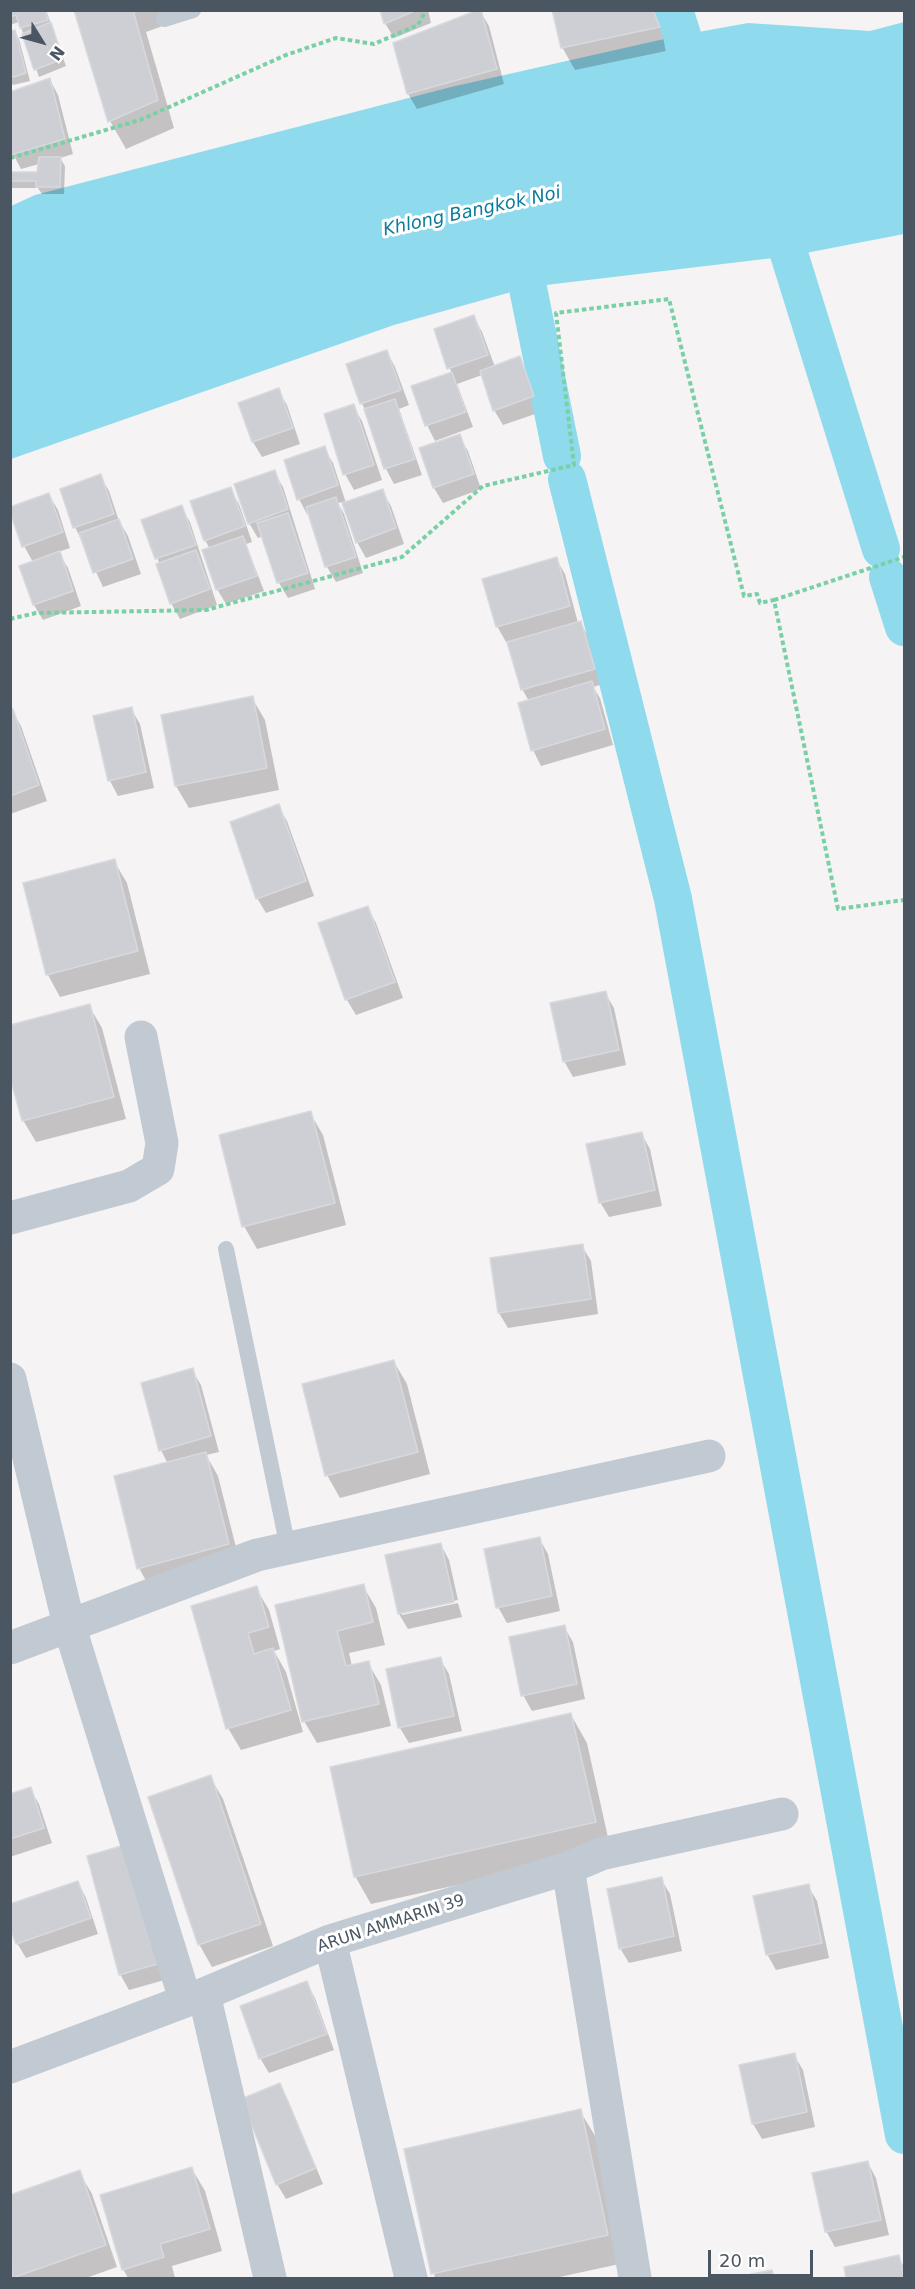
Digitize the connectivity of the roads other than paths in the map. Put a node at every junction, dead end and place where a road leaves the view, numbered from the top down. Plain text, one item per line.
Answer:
1 (193, 10) edge
2 (164, 19) dead end
3 (141, 1037) dead end
4 (10, 1218) edge
5 (226, 1249) dead end
6 (10, 1379) edge
7 (709, 1456) dead end
8 (288, 1548) junction
9 (69, 1624) junction
10 (10, 1648) edge
11 (782, 1814) dead end
12 (567, 1869) junction
13 (330, 1941) junction
14 (195, 1997) junction
15 (10, 2067) edge
16 (270, 2278) edge
17 (411, 2278) edge
18 (635, 2278) edge

1 - 2 lane
3 - 4 street
5 - 8 lane
6 - 9 street
7 - 8 street
8 - 9 street
9 - 10 street
9 - 14 street
11 - 12 street, ARUN AMMARIN 39
12 - 13 street, ARUN AMMARIN 39
12 - 18 street
13 - 14 street, ARUN AMMARIN 39
13 - 17 street
14 - 15 street, ARUN AMMARIN 39
14 - 16 street

